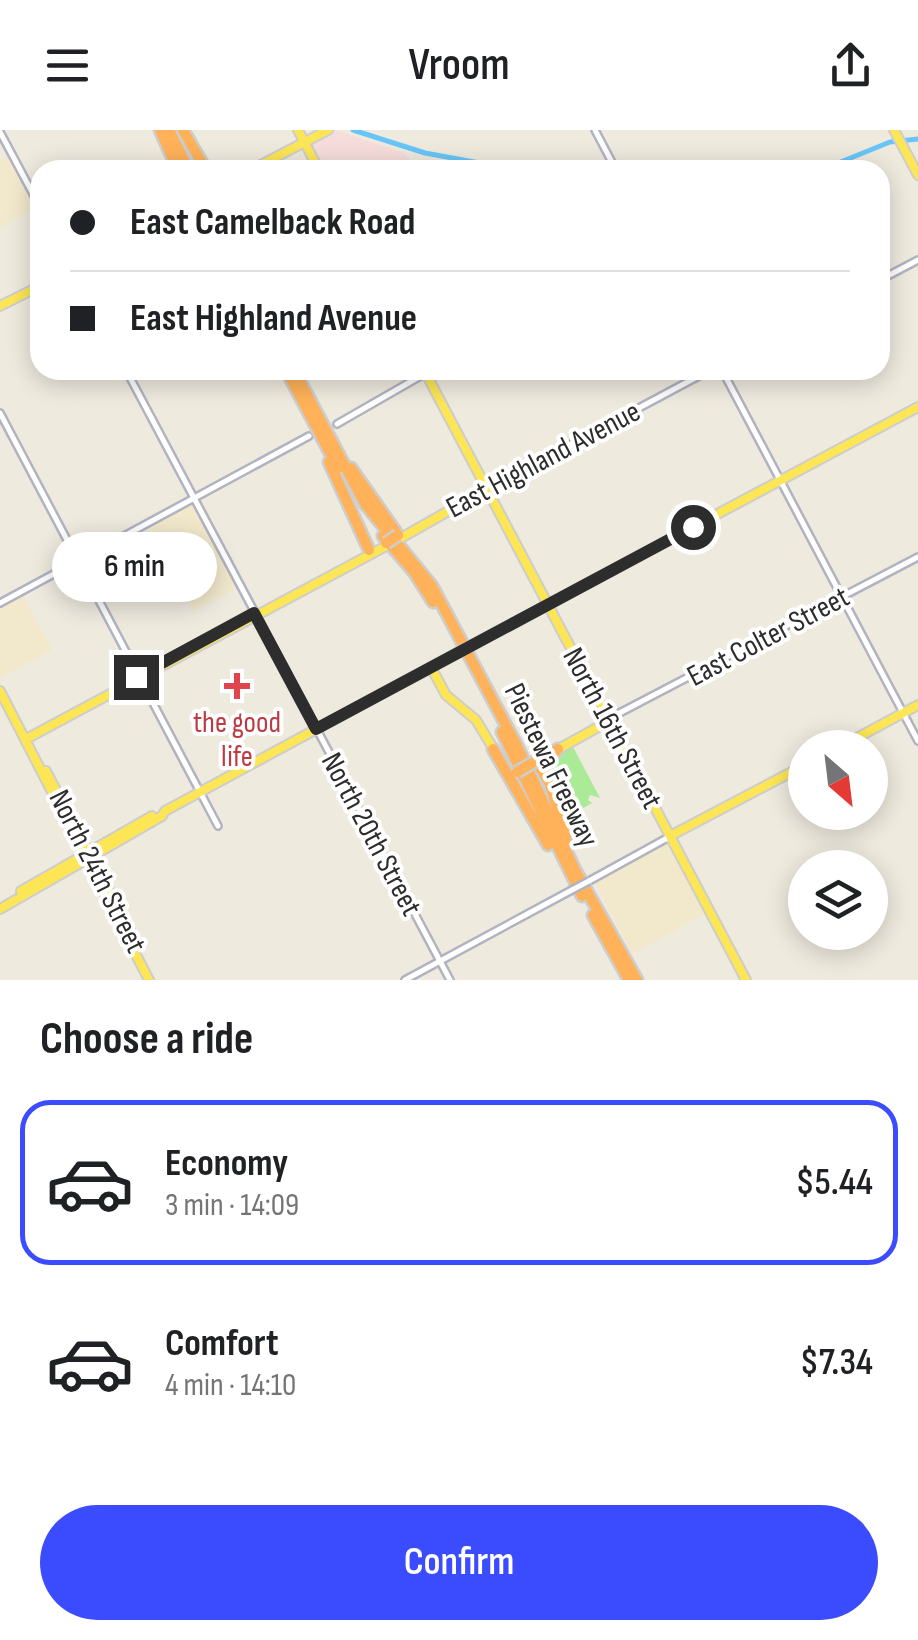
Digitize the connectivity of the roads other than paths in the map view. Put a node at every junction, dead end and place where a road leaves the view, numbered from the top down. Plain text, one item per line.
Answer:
1 (160, 130) edge
2 (169, 130) edge
3 (180, 130) edge
4 (319, 130) edge
5 (328, 130) edge
6 (595, 130) edge
7 (0, 132) edge
8 (898, 136) edge
9 (302, 137) edge
10 (174, 160) edge
11 (184, 160) edge
12 (198, 160) edge
13 (268, 160) edge
14 (314, 160) edge
15 (611, 160) edge
16 (918, 175) edge
17 (30, 189) edge
18 (918, 260) edge
19 (890, 275) edge
20 (30, 290) edge
21 (0, 306) edge
22 (131, 380) edge
23 (293, 380) edge
24 (297, 380) edge
25 (412, 380) edge
26 (432, 380) edge
27 (691, 380) edge
28 (727, 380) edge
29 (301, 391) junction
30 (918, 407) edge
31 (0, 413) edge
32 (337, 424) dead end
33 (309, 436) dead end
34 (780, 480) junction
35 (487, 489) junction
36 (194, 498) junction
37 (399, 535) junction
38 (370, 552) junction
39 (918, 556) edge
40 (78, 561) junction
41 (842, 598) junction
42 (0, 604) edge
43 (548, 605) junction
44 (255, 614) junction
45 (431, 666) junction
46 (140, 677) junction
47 (0, 691) edge
48 (918, 705) edge
49 (903, 713) junction
50 (610, 722) junction
51 (316, 729) junction
52 (871, 730) edge
53 (26, 739) junction
54 (918, 741) edge
55 (493, 749) joint
56 (558, 750) junction
57 (535, 762) junction
58 (39, 764) junction
59 (544, 772) junction
60 (515, 774) junction
61 (788, 774) edge
62 (201, 792) junction
63 (59, 803) junction
64 (218, 826) dead end
65 (670, 836) junction
66 (86, 854) junction
67 (46, 874) junction
68 (36, 887) junction
69 (20, 894) junction
70 (108, 900) junction
71 (584, 900) junction
72 (0, 906) edge
73 (118, 908) junction
74 (608, 928) junction
75 (134, 948) junction
76 (440, 961) junction
77 (627, 974) edge
78 (152, 980) edge
79 (405, 980) edge
80 (450, 980) edge
81 (638, 980) edge
82 (746, 980) edge

1 - 10 highway
2 - 11 highway
3 - 12 highway
4 - 9 main road
5 - 9 main road
6 - 15 street
7 - 17 street
8 - 16 main road
9 - 13 main road
9 - 14 main road
18 - 19 street
20 - 21 main road
22 - 36 street, North 20th Street
23 - 29 highway, Piestewa Freeway
24 - 29 highway, Piestewa Freeway
25 - 32 street
26 - 35 main road, North 16th Street
27 - 35 street, East Highland Avenue
28 - 34 street
29 - 37 highway
29 - 38 highway
29 - 71 highway, Piestewa Freeway
29 - 74 highway, Piestewa Freeway
30 - 34 main road
31 - 40 street
33 - 36 street
34 - 41 street
34 - 43 main road
35 - 37 main road, East Highland Avenue
35 - 43 main road, North 16th Street
36 - 40 street
36 - 44 street, North 20th Street
37 - 38 highway, bridge
38 - 44 main road
39 - 41 street, East Colter Street
40 - 42 street
40 - 46 street
41 - 49 street
41 - 50 street, East Colter Street
43 - 45 main road, bridge
43 - 50 main road, North 16th Street
44 - 46 main road
44 - 51 street, North 20th Street
45 - 51 main road
45 - 55 main road
45 - 60 main road
46 - 53 main road
46 - 62 street
47 - 53 main road, North 24th Street
48 - 49 main road
49 - 52 main road
49 - 54 street
50 - 56 main road, East Colter Street
50 - 65 main road, North 16th Street
51 - 62 main road
51 - 76 street, North 20th Street
53 - 58 main road, North 24th Street
55 - 60 highway
56 - 57 main road, East Colter Street
56 - 59 highway
57 - 59 highway
57 - 60 highway, bridge
58 - 63 main road, North 24th Street
58 - 63 main road, North 24th Street
59 - 74 highway
60 - 71 highway
61 - 65 main road
62 - 64 street
62 - 66 main road
63 - 66 main road, North 24th Street
65 - 76 street, bridge
65 - 82 main road, North 16th Street
66 - 67 main road
66 - 68 main road
66 - 70 main road, North 24th Street
66 - 73 main road, North 24th Street
67 - 68 main road
67 - 69 main road
68 - 69 main road
69 - 72 main road
70 - 73 main road
70 - 75 main road, North 24th Street
71 - 77 highway, Piestewa Freeway
73 - 75 main road
73 - 78 main road, North 24th Street
74 - 77 highway, Piestewa Freeway
75 - 78 main road, North 24th Street
76 - 79 street
76 - 80 street, North 20th Street
77 - 81 highway

